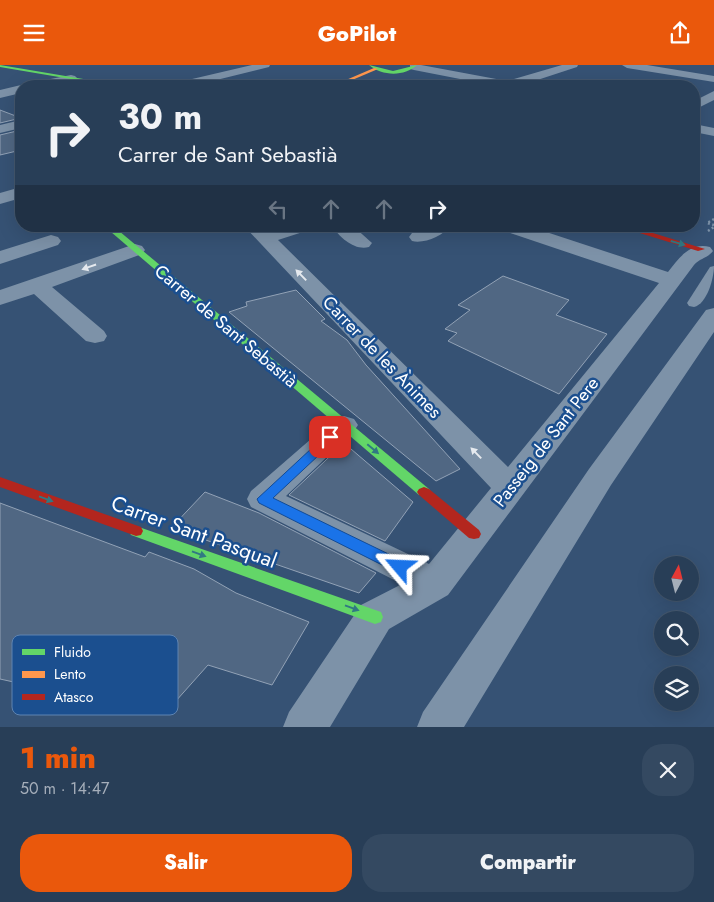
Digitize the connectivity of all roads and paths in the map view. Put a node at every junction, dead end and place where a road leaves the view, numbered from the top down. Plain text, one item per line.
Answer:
1 (265, 65) edge
2 (573, 65) edge
3 (627, 65) edge
4 (0, 66) edge
5 (374, 67) edge
6 (411, 68) edge
7 (71, 79) junction
8 (714, 79) edge
9 (66, 80) edge
10 (78, 80) edge
11 (204, 80) edge
12 (347, 80) edge
13 (460, 80) edge
14 (477, 80) edge
15 (528, 80) edge
16 (15, 90) edge
17 (0, 94) edge
18 (714, 95) edge
19 (700, 103) edge
20 (700, 122) edge
21 (15, 125) edge
22 (714, 125) edge
23 (0, 129) edge
24 (700, 129) edge
25 (714, 132) edge
26 (15, 195) edge
27 (0, 199) edge
28 (714, 219) edge
29 (714, 225) edge
30 (114, 232) edge
31 (259, 232) edge
32 (348, 232) edge
33 (428, 232) edge
34 (526, 232) edge
35 (642, 232) edge
36 (418, 237) dead end
37 (51, 241) dead end
38 (362, 243) dead end
39 (703, 250) edge
40 (135, 251) junction
41 (0, 258) edge
42 (714, 270) edge
43 (672, 280) junction
44 (714, 284) edge
45 (37, 285) junction
46 (0, 298) edge
47 (714, 315) edge
48 (95, 336) dead end
49 (344, 425) junction
50 (0, 482) edge
51 (510, 488) junction
52 (474, 534) junction
53 (435, 584) junction
54 (374, 617) junction
55 (305, 727) edge
56 (439, 727) edge

1 - 11 street
2 - 15 street
3 - 8 street
4 - 7 street
5 - 6 street
5 - 12 street
6 - 13 street
6 - 14 street
7 - 9 street
7 - 10 street
16 - 17 street
18 - 19 street
20 - 22 street
21 - 23 street
24 - 25 street
26 - 27 street
28 - 29 path
30 - 40 street, Carrer de Sant Sebastià
51 -> 31 street, Carrer de les Ànimes
32 - 38 street
33 - 36 street
34 - 43 street
35 -> 39 street
37 - 41 street
39 - 43 street, Passeig de Sant Pere
40 -> 45 street
40 - 49 street, Carrer de Sant Sebastià
42 - 44 lane
43 - 51 street, Passeig de Sant Pere
45 - 46 street
45 - 48 street
47 - 56 street
49 -> 52 street, Carrer de Sant Sebastià
49 - 53 street
50 -> 54 street, Carrer Sant Pasqual
51 - 52 street, Passeig de Sant Pere
52 - 53 street, Passeig de Sant Pere
53 - 54 street, Passeig de Sant Pere
54 - 55 street

